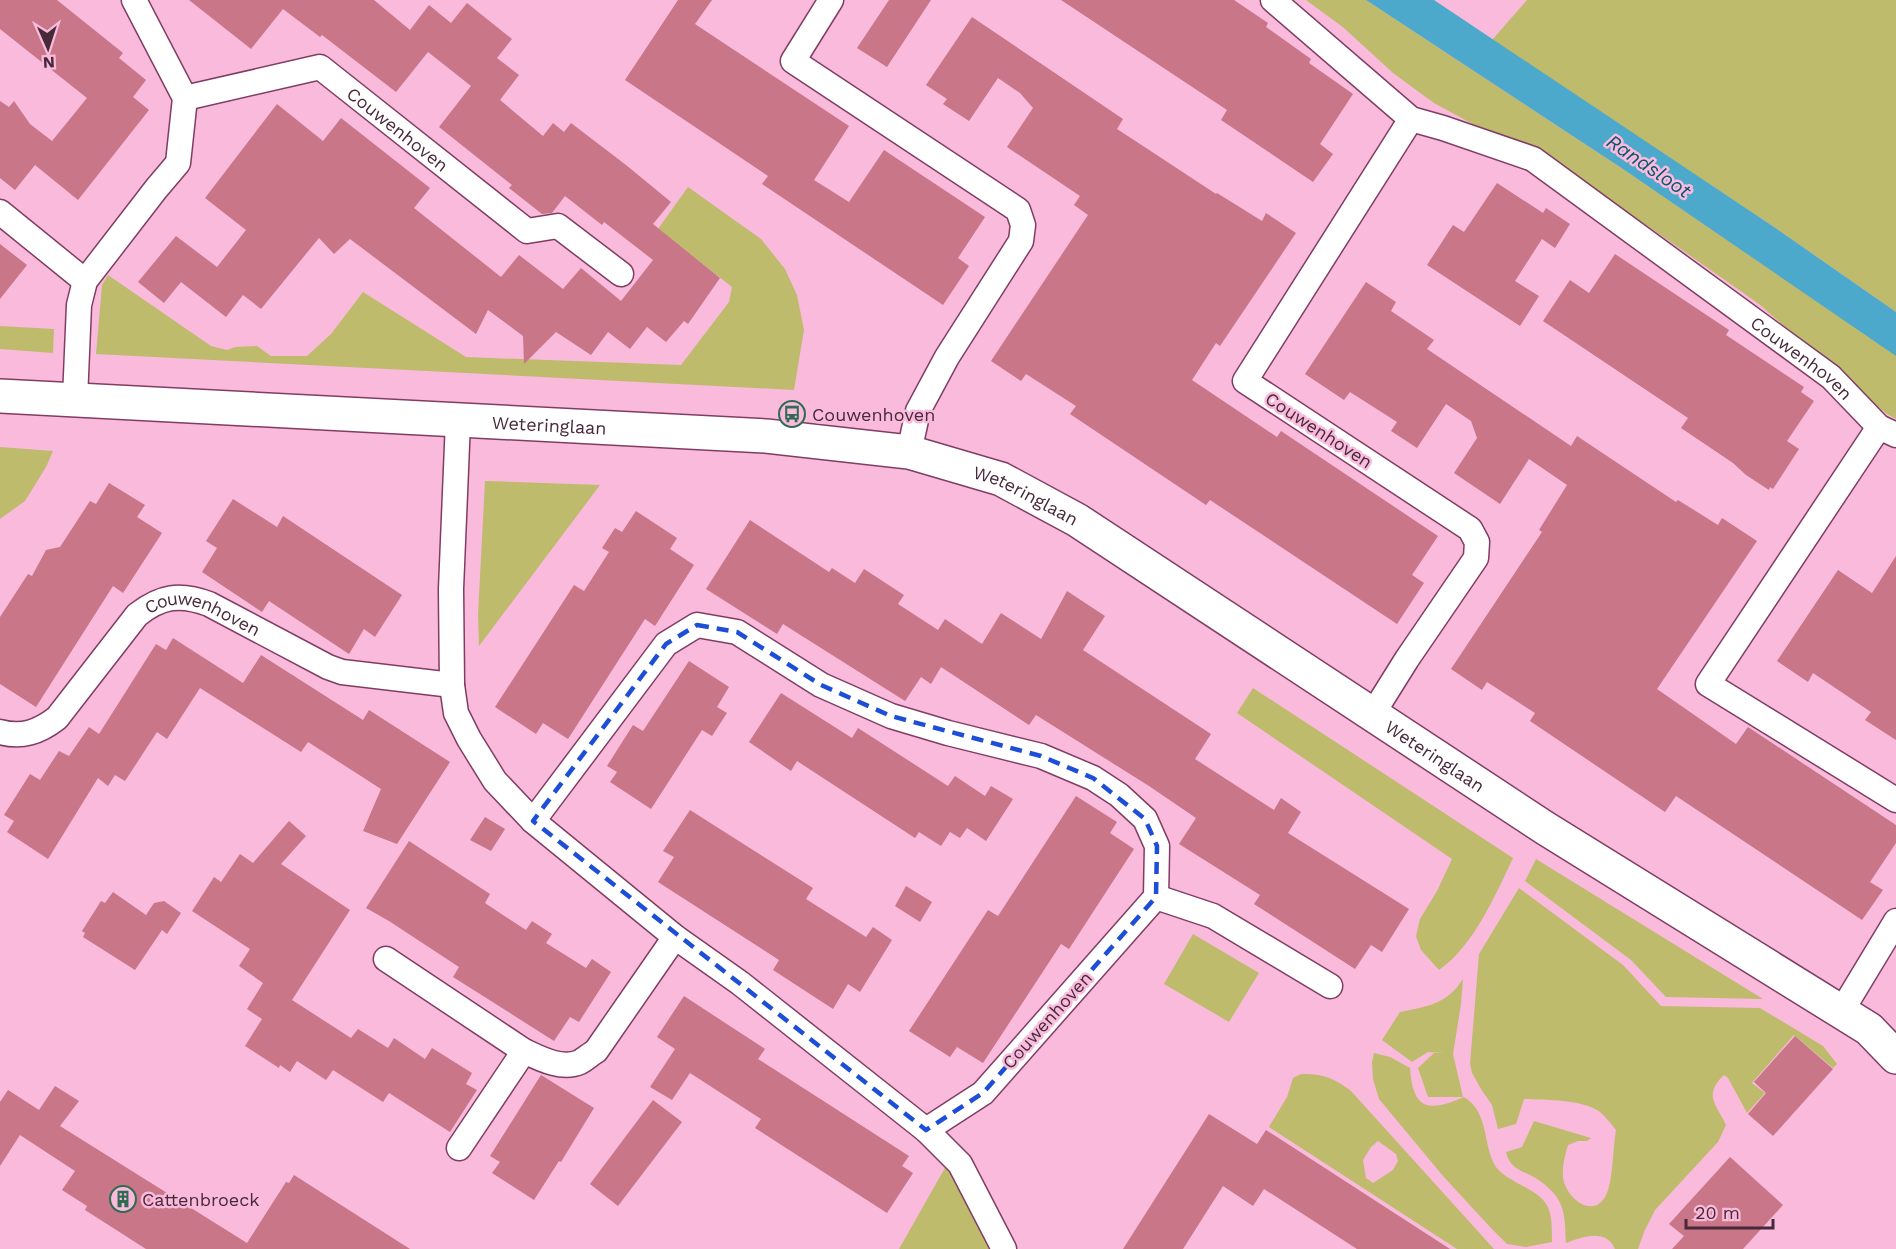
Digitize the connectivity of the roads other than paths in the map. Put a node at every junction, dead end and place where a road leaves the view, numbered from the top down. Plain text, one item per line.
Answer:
1 (134, 0) edge
2 (831, 0) edge
3 (1273, 0) edge
4 (185, 98) junction
5 (1411, 119) junction
6 (0, 212) edge
7 (621, 274) dead end
8 (85, 281) junction
9 (0, 396) edge
10 (75, 399) junction
11 (458, 421) junction
12 (1887, 431) edge
13 (909, 452) junction
14 (452, 685) junction
15 (1372, 715) junction
16 (0, 732) edge
17 (1896, 801) edge
18 (533, 821) junction
19 (1156, 897) junction
20 (1896, 921) edge
21 (675, 937) junction
22 (386, 959) dead end
23 (1330, 986) dead end
24 (1841, 1012) junction
25 (524, 1051) junction
26 (1896, 1057) edge
27 (926, 1130) junction
28 (459, 1148) dead end
29 (1004, 1249) edge

1 - 4 street
2 - 13 street
3 - 5 street, Couwenhoven
4 - 7 street, Couwenhoven
4 - 8 street
5 - 12 street, Couwenhoven
5 - 15 street, Couwenhoven
6 - 8 street
8 - 10 street
9 - 10 street, Weteringlaan
10 - 11 street, Weteringlaan
11 - 13 street, Weteringlaan
11 - 14 street
12 - 17 street, Couwenhoven
13 - 15 street, Weteringlaan
14 - 16 street, Couwenhoven
14 - 18 street
15 - 24 street, Weteringlaan
18 - 19 street
18 - 21 street
19 - 23 street
19 - 27 street, Couwenhoven
20 - 24 street
21 - 25 street
21 - 27 street
22 - 25 street
24 - 26 street, Weteringlaan
25 - 28 street
27 - 29 street

